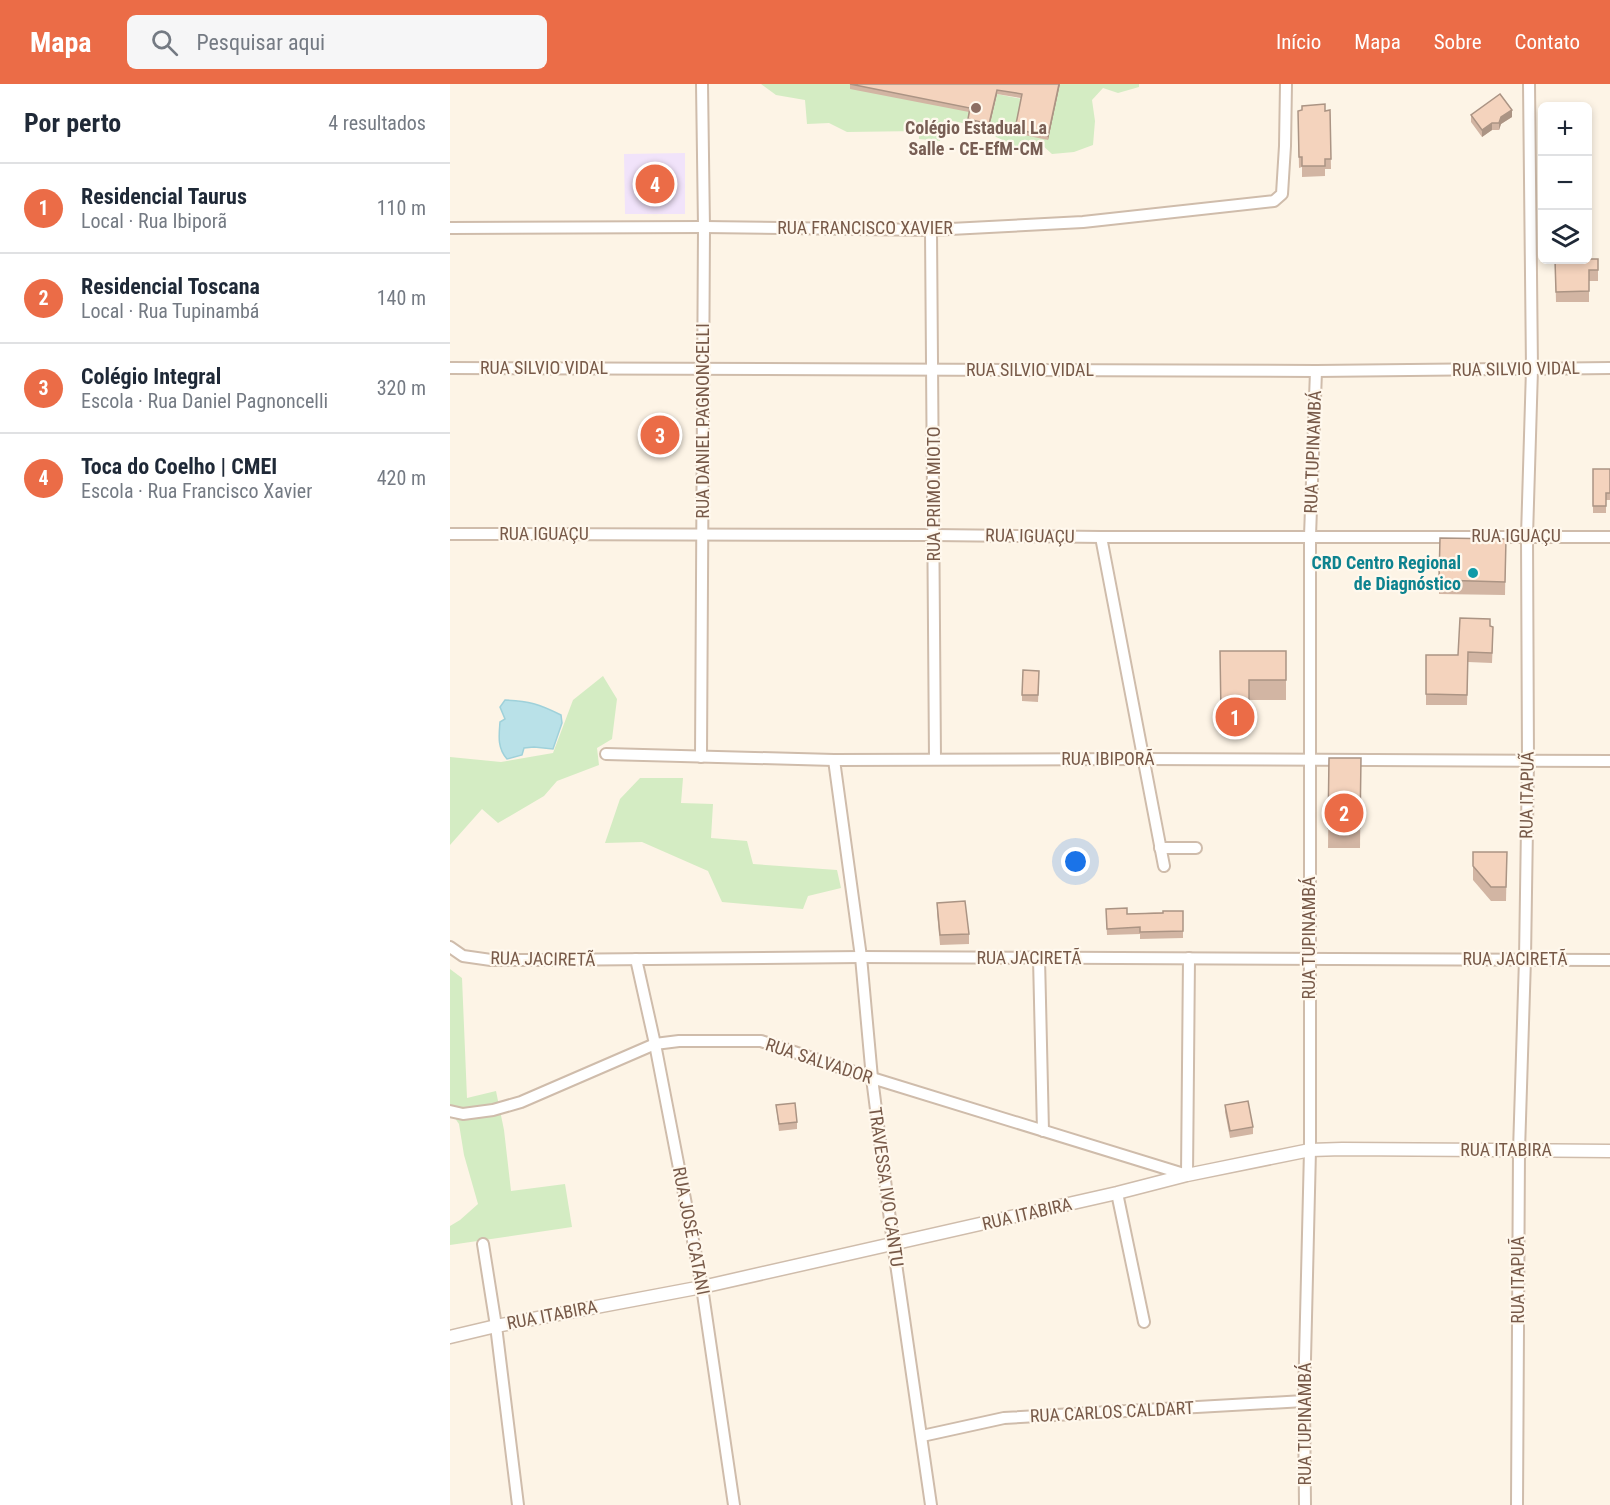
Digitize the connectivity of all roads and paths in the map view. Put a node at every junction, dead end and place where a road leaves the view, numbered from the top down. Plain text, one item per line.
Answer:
1 (702, 84) edge
2 (1286, 84) edge
3 (1529, 84) edge
4 (450, 228) edge
5 (704, 228) junction
6 (931, 230) junction
7 (450, 368) edge
8 (1610, 368) edge
9 (703, 369) junction
10 (1532, 369) junction
11 (933, 370) junction
12 (1316, 371) junction
13 (450, 534) edge
14 (702, 535) junction
15 (934, 535) junction
16 (1310, 536) junction
17 (1527, 536) junction
18 (1101, 537) junction
19 (1610, 537) edge
20 (606, 754) dead end
21 (700, 757) junction
22 (936, 759) junction
23 (1143, 759) junction
24 (834, 760) junction
25 (1309, 760) junction
26 (1528, 760) junction
27 (1610, 761) edge
28 (1160, 848) junction
29 (1196, 848) dead end
30 (1164, 866) dead end
31 (450, 947) edge
32 (861, 957) junction
33 (1039, 958) junction
34 (1189, 958) junction
35 (1525, 958) junction
36 (636, 959) junction
37 (1310, 959) junction
38 (1610, 960) edge
39 (655, 1044) junction
40 (872, 1078) junction
41 (450, 1111) edge
42 (1043, 1131) junction
43 (1310, 1150) junction
44 (1519, 1150) junction
45 (1610, 1151) edge
46 (1188, 1175) junction
47 (1117, 1193) junction
48 (893, 1243) junction
49 (483, 1244) dead end
50 (702, 1287) junction
51 (1144, 1322) dead end
52 (496, 1326) junction
53 (450, 1337) edge
54 (1304, 1401) junction
55 (922, 1436) junction
56 (518, 1505) edge
57 (734, 1505) edge
58 (931, 1505) edge
59 (1305, 1505) edge
60 (1517, 1505) edge

1 - 5 street, RUA DANIEL PAGNONCELLI
2 - 6 street, RUA FRANCISCO XAVIER
3 - 10 street, RUA ITAPUÃ
4 - 5 street, RUA FRANCISCO XAVIER
5 - 6 street, RUA FRANCISCO XAVIER
5 - 9 street, RUA DANIEL PAGNONCELLI
6 - 11 street, RUA PRIMO MIOTO
7 - 9 street, RUA SILVIO VIDAL
8 - 10 street, RUA SILVIO VIDAL
9 - 11 street, RUA SILVIO VIDAL
9 - 14 street, RUA DANIEL PAGNONCELLI
10 - 12 street, RUA SILVIO VIDAL
10 - 17 street, RUA ITAPUÃ
11 - 12 street, RUA SILVIO VIDAL
11 - 15 street, RUA PRIMO MIOTO
12 - 16 street, RUA TUPINAMBÁ
13 - 14 street, RUA IGUAÇU
14 - 15 street, RUA IGUAÇU
14 - 21 street, RUA DANIEL PAGNONCELLI
15 - 18 street, RUA IGUAÇU
15 - 22 street, RUA PRIMO MIOTO
16 - 17 street, RUA IGUAÇU
16 - 18 street, RUA IGUAÇU
16 - 25 street, RUA TUPINAMBÁ
17 - 19 street, RUA IGUAÇU
17 - 26 street, RUA ITAPUÃ
18 - 23 street
20 - 21 street, RUA IBIPORÃ
21 - 24 street, RUA IBIPORÃ
22 - 23 street, RUA IBIPORÃ
22 - 24 street, RUA IBIPORÃ
23 - 25 street, RUA IBIPORÃ
23 - 28 street
24 - 32 street, TRAVESSA IVO CANTU
25 - 26 street, RUA IBIPORÃ
25 - 37 street, RUA TUPINAMBÁ
26 - 27 street, RUA IBIPORÃ
26 - 35 street, RUA ITAPUÃ
28 - 29 street
28 - 30 street
31 - 36 street, RUA JACIRETÃ
32 - 33 street, RUA JACIRETÃ
32 - 36 street, RUA JACIRETÃ
32 - 40 street, TRAVESSA IVO CANTU
33 - 34 street, RUA JACIRETÃ
33 - 42 street
34 - 37 street, RUA JACIRETÃ
34 - 46 street
35 - 37 street, RUA JACIRETÃ
35 - 38 street, RUA JACIRETÃ
35 - 44 street, RUA ITAPUÃ
36 - 39 street, RUA JOSÉ CATANI
37 - 43 street, RUA TUPINAMBÁ
39 - 40 street, RUA SALVADOR
39 - 41 street, RUA SALVADOR
39 - 50 street, RUA JOSÉ CATANI
40 - 42 street, RUA SALVADOR
40 - 48 street, TRAVESSA IVO CANTU
42 - 46 street, RUA SALVADOR
43 - 44 street, RUA ITABIRA
43 - 46 street, RUA ITABIRA
43 - 54 street, RUA TUPINAMBÁ
44 - 45 street, RUA ITABIRA
44 - 60 street, RUA ITAPUÃ
46 - 47 street, RUA ITABIRA
47 - 48 street, RUA ITABIRA
47 - 51 street
48 - 50 street, RUA ITABIRA
48 - 55 street, TRAVESSA IVO CANTU
49 - 52 street
50 - 52 street, RUA ITABIRA
50 - 57 street, RUA JOSÉ CATANI
52 - 53 street, RUA ITABIRA
52 - 56 street
54 - 55 street, RUA CARLOS CALDART
54 - 59 street, RUA TUPINAMBÁ
55 - 58 street, TRAVESSA IVO CANTU

